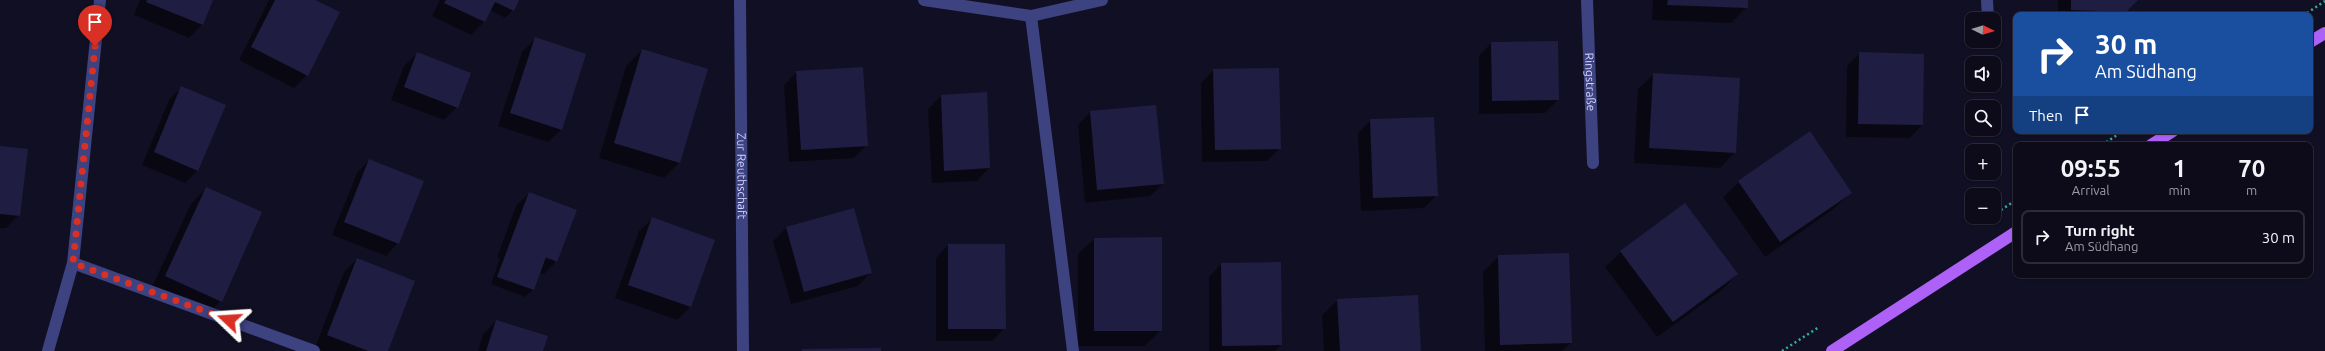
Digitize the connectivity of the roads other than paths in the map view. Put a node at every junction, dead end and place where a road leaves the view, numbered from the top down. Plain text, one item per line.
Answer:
1 (100, 0) edge
2 (740, 0) edge
3 (924, 0) edge
4 (1102, 0) edge
5 (1587, 0) edge
6 (1987, 0) edge
7 (1988, 12) edge
8 (1031, 16) junction
9 (2325, 33) edge
10 (2313, 40) edge
11 (2168, 134) edge
12 (2156, 142) edge
13 (1593, 163) dead end
14 (2013, 234) edge
15 (73, 263) junction
16 (48, 351) edge
17 (314, 351) edge
18 (743, 351) edge
19 (1073, 351) edge
20 (1832, 351) edge

1 - 15 street
2 - 18 street, Zur Reuthschaft
3 - 8 street
4 - 8 street
5 - 13 street, Ringstraße
6 - 7 street
8 - 19 street
9 - 10 main road
11 - 12 main road
14 - 20 main road
15 - 16 street
15 - 17 street

